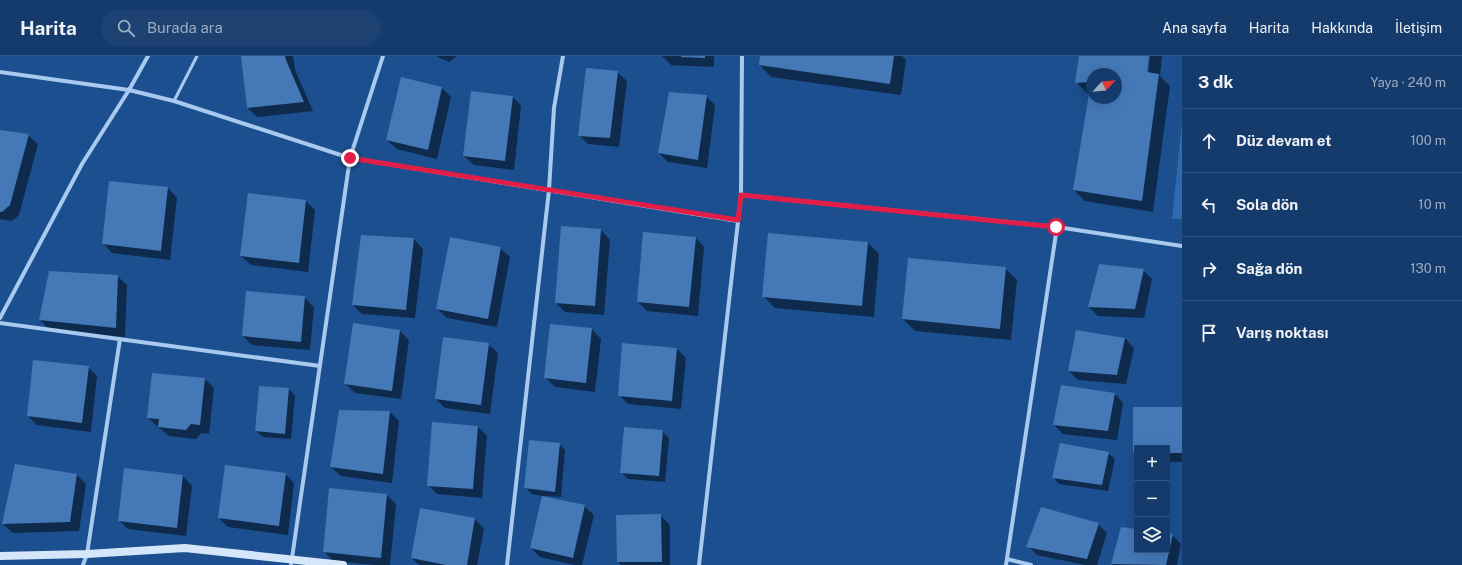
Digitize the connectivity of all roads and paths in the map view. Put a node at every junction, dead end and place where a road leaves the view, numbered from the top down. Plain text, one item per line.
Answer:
1 (148, 56) edge
2 (197, 56) edge
3 (382, 56) edge
4 (562, 56) edge
5 (742, 56) edge
6 (0, 72) edge
7 (129, 90) junction
8 (174, 101) junction
9 (350, 158) junction
10 (548, 190) junction
11 (741, 195) junction
12 (738, 220) junction
13 (1056, 227) junction
14 (1182, 246) edge
15 (0, 318) edge
16 (0, 323) edge
17 (120, 339) junction
18 (320, 366) junction
19 (87, 554) junction
20 (0, 556) edge
21 (1007, 559) junction
22 (291, 563) edge
23 (83, 565) edge
24 (343, 565) edge
25 (507, 565) edge
26 (699, 565) edge
27 (1006, 565) edge
28 (1031, 565) edge

1 - 7 street
2 - 8 lane
3 - 9 street
4 - 10 street
5 - 11 street
6 - 7 street
7 - 8 street
7 - 15 street
8 - 9 street
9 - 10 street
9 - 18 street
10 - 12 street
10 - 25 street
11 - 12 street
11 - 13 street
12 - 26 street
13 - 14 street
13 - 21 street
16 - 17 street
17 - 18 street
17 - 19 street
18 - 22 street
19 - 20 street
19 - 22 street
19 - 23 street
21 - 27 street
21 - 28 street
22 - 24 street

